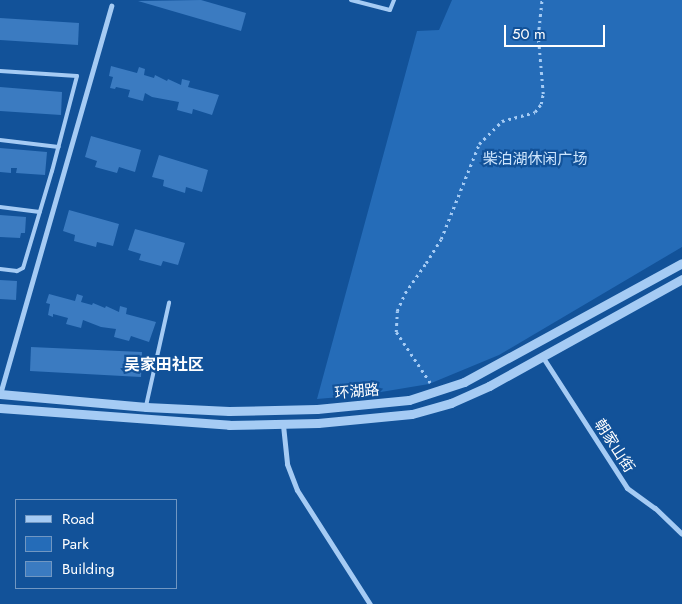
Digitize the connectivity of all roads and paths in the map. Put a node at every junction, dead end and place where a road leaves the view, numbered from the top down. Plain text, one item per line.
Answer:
1 (351, 0) edge
2 (394, 0) edge
3 (542, 0) edge
4 (111, 6) dead end
5 (0, 71) edge
6 (0, 140) edge
7 (59, 147) junction
8 (0, 207) edge
9 (40, 212) junction
10 (682, 263) edge
11 (0, 269) edge
12 (682, 279) edge
13 (169, 303) dead end
14 (542, 356) junction
15 (437, 392) junction
16 (0, 394) edge
17 (146, 407) junction
18 (0, 408) edge
19 (283, 425) junction
20 (682, 534) edge
21 (370, 604) edge

1 - 2 lane
3 - 15 path
4 - 16 street
5 - 7 lane
6 - 7 lane
7 - 9 lane
8 - 9 lane
9 - 11 lane
10 - 15 street, 环湖路
12 - 14 street, 环湖路
13 - 17 lane
14 - 19 street, 环湖路
14 - 20 street, 朝家山街
15 - 17 street, 环湖路
16 - 17 street, 环湖路
18 - 19 street, 环湖路
19 - 21 street

